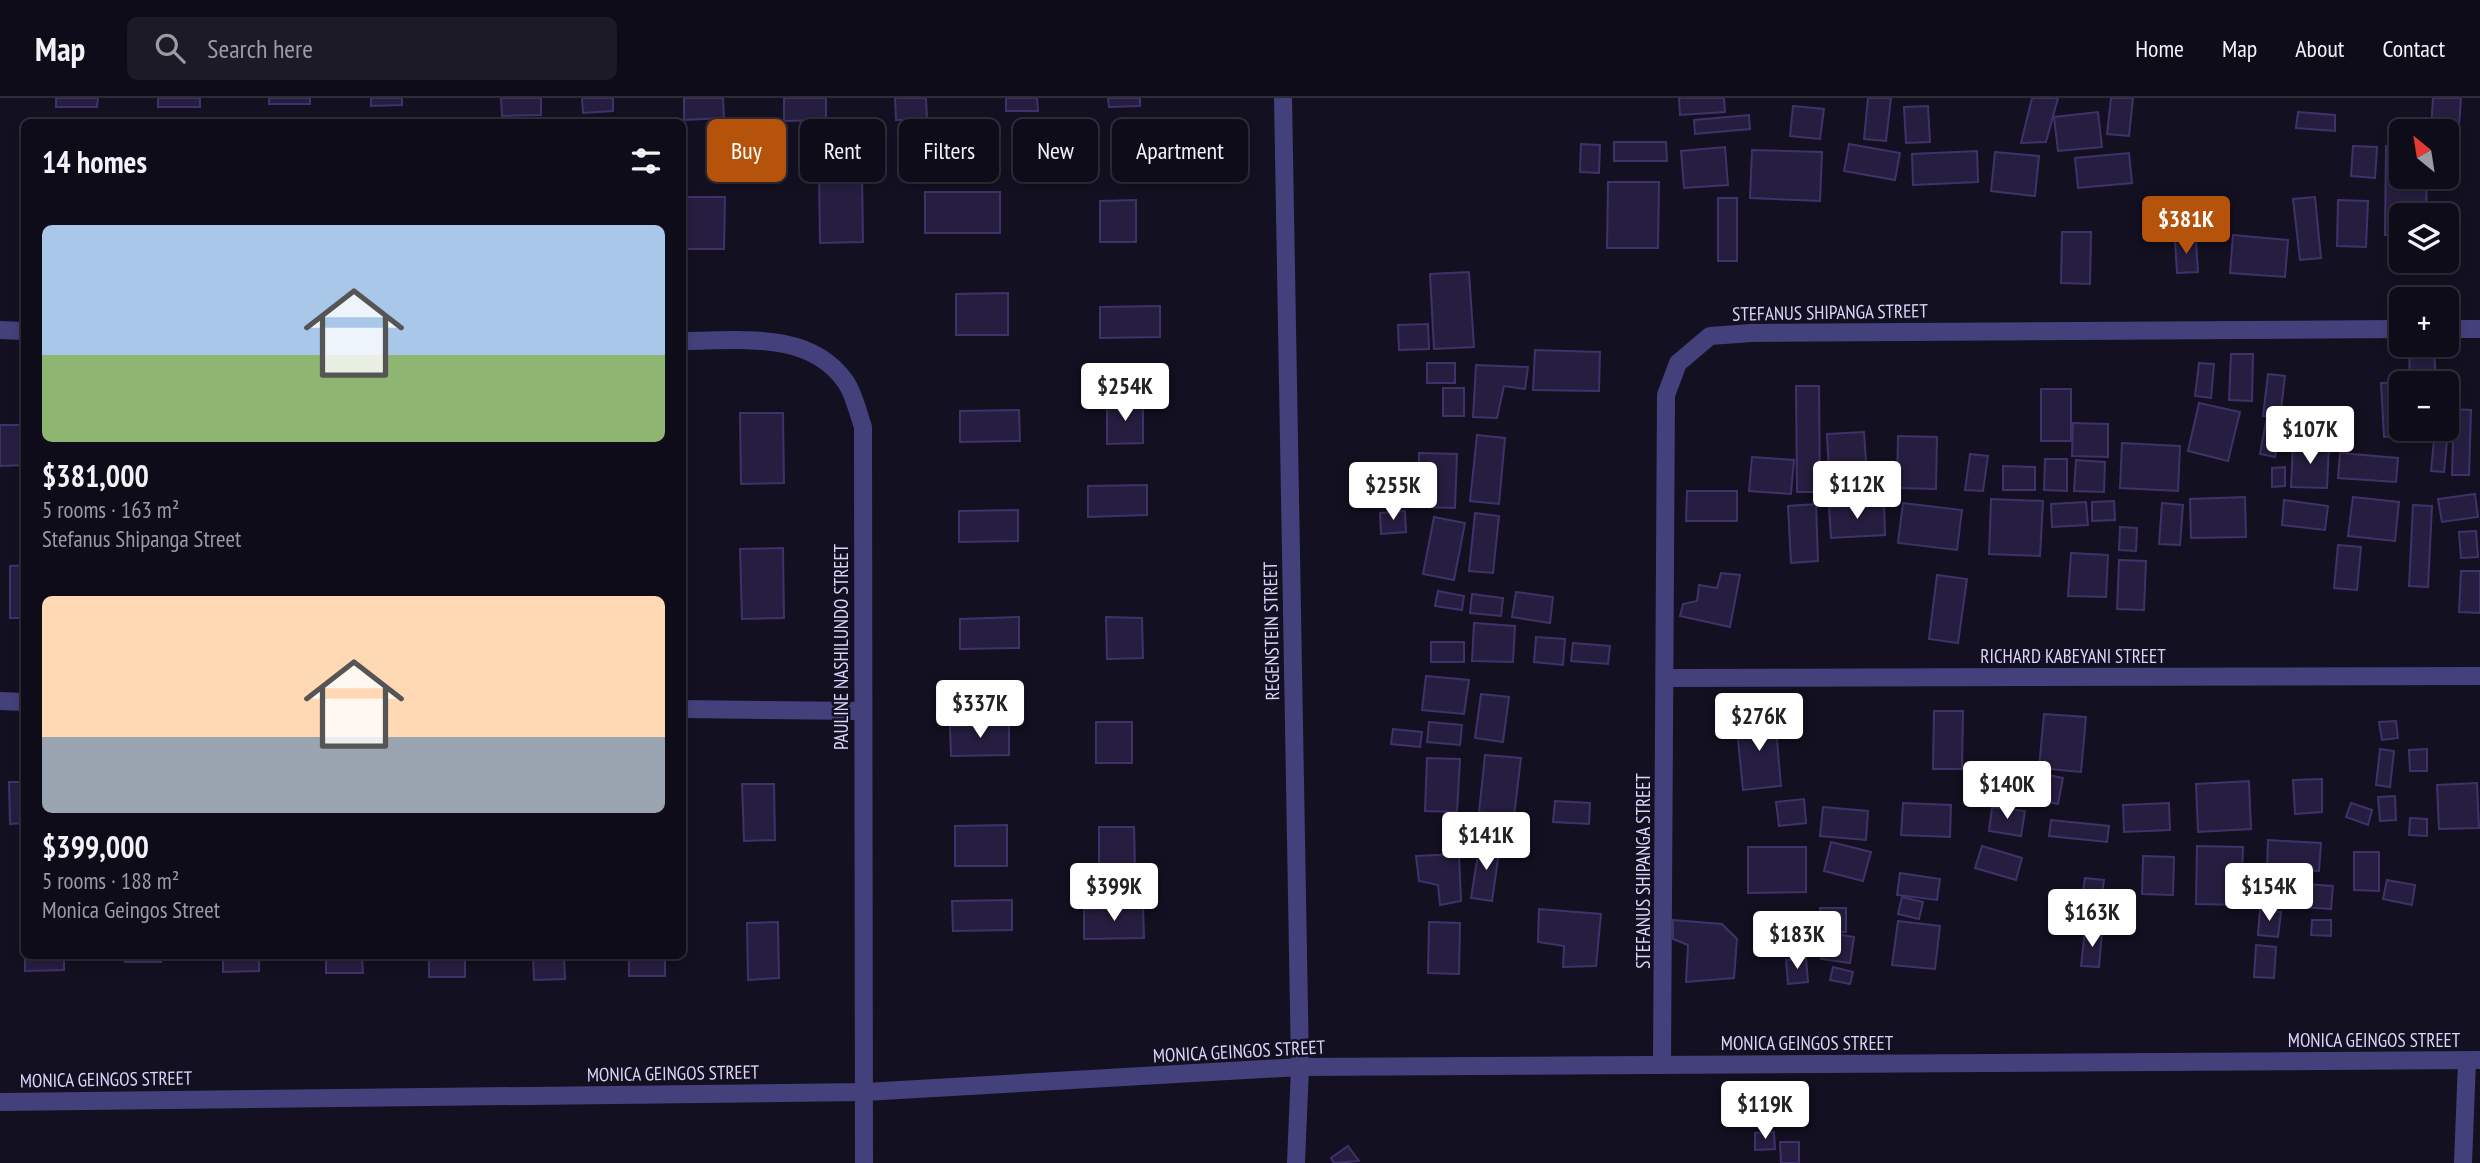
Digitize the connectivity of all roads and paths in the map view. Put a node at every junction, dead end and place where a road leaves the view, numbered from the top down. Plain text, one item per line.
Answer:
1 (1283, 98) edge
2 (2389, 329) edge
3 (2459, 329) edge
4 (2480, 329) edge
5 (0, 330) edge
6 (21, 331) edge
7 (686, 341) edge
8 (2480, 676) edge
9 (1665, 678) junction
10 (0, 701) edge
11 (21, 702) edge
12 (686, 709) edge
13 (862, 711) junction
14 (2473, 1061) edge
15 (1662, 1064) junction
16 (1300, 1067) junction
17 (865, 1092) junction
18 (0, 1102) edge
19 (864, 1163) edge
20 (1296, 1163) edge
21 (2463, 1163) edge

1 - 16 street, REGENSTEIN STREET
2 - 9 street, STEFANUS SHIPANGA STREET
3 - 4 street
5 - 6 street
7 - 13 street, PAULINE NASHILUNDO STREET
8 - 9 street, RICHARD KABEYANI STREET
9 - 15 street, STEFANUS SHIPANGA STREET
10 - 11 street
12 - 13 street
13 - 17 street, PAULINE NASHILUNDO STREET
14 - 15 street, MONICA GEINGOS STREET
14 - 21 street
15 - 16 street, MONICA GEINGOS STREET
16 - 17 street, MONICA GEINGOS STREET
16 - 20 street, REGENSTEIN STREET
17 - 18 street, MONICA GEINGOS STREET
17 - 19 street, PAULINE NASHILUNDO STREET

